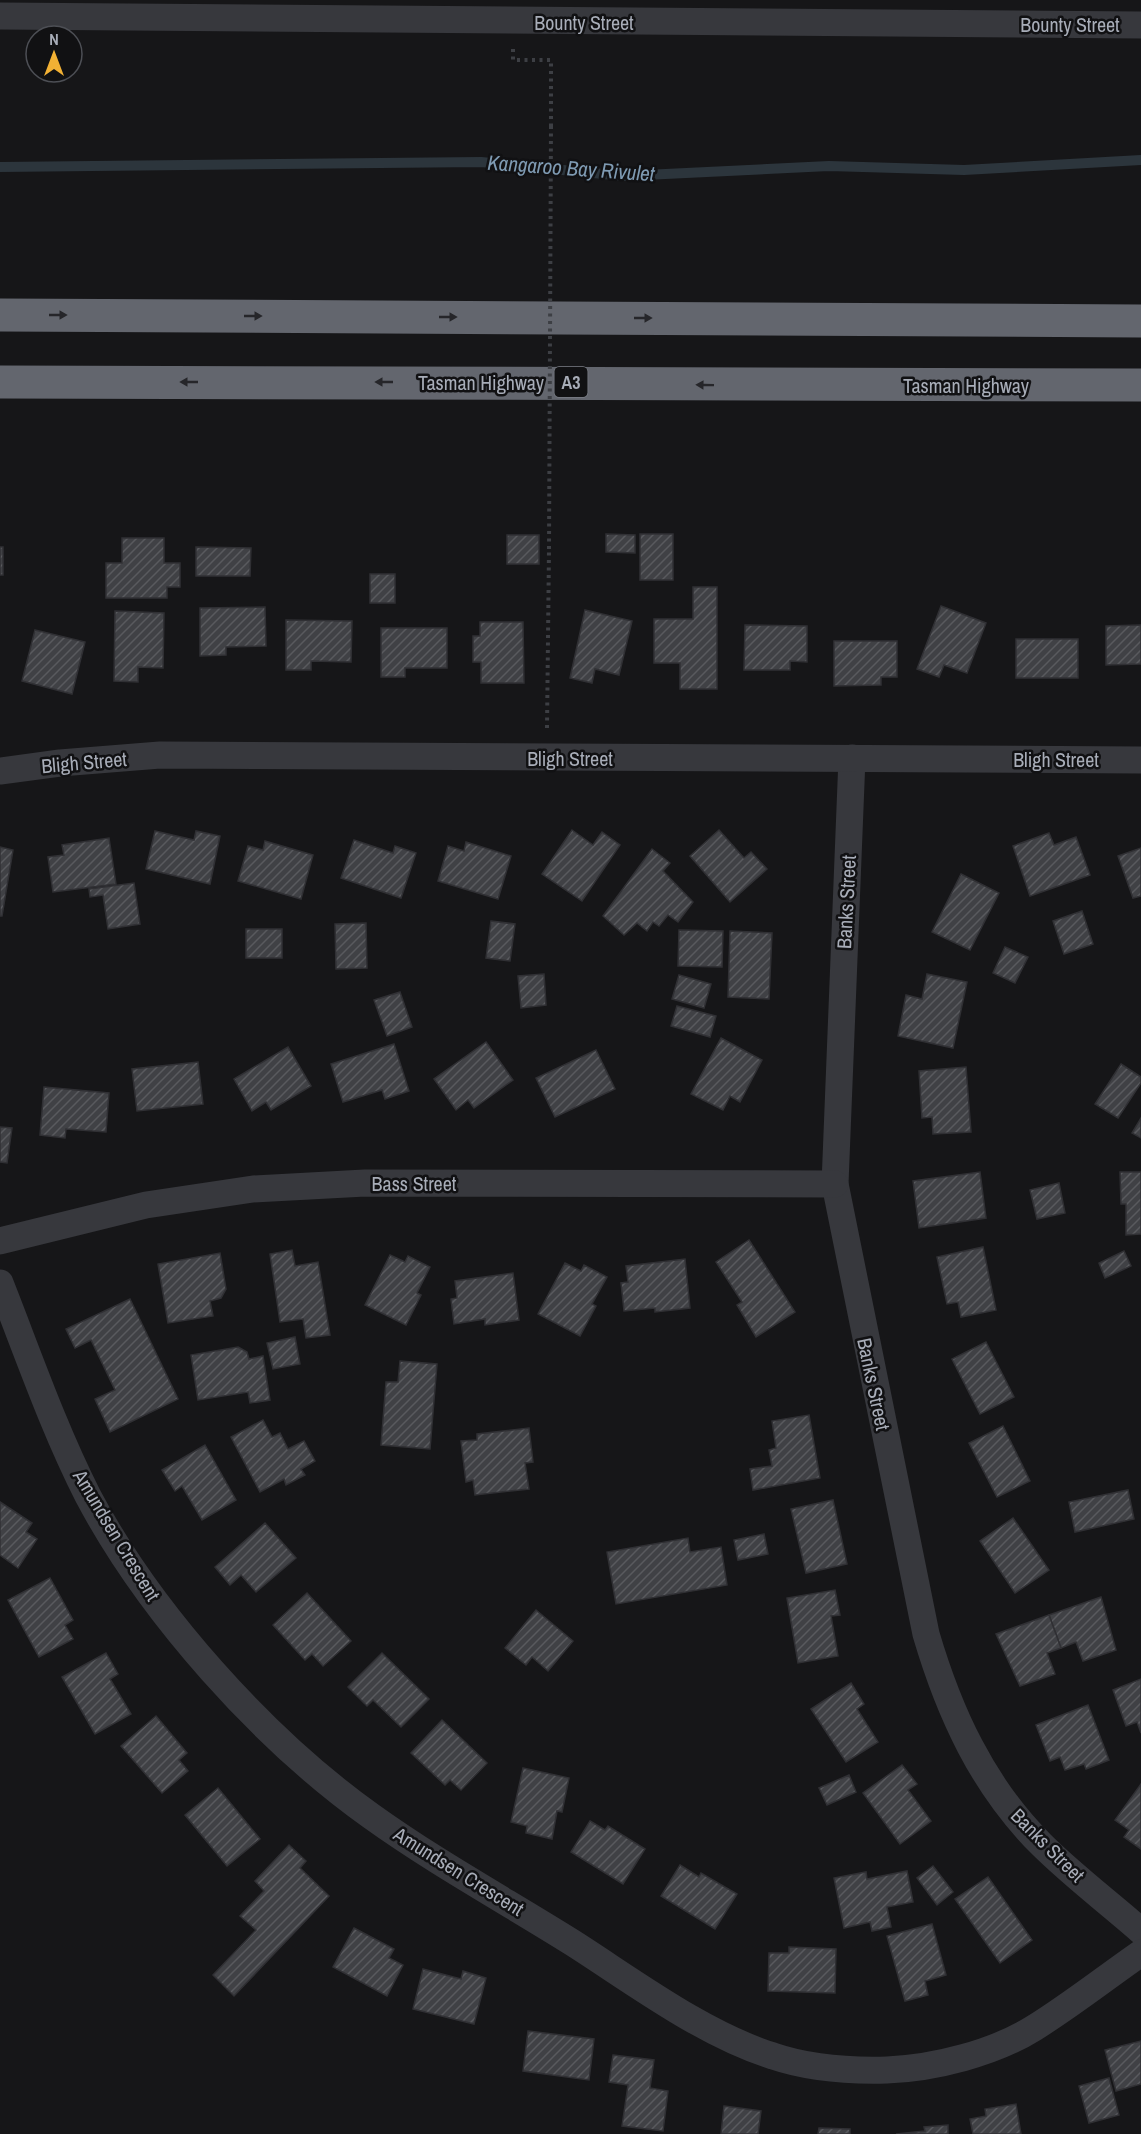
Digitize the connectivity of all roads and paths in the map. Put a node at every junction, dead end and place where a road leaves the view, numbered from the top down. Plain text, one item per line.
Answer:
1 (28, 8) edge
2 (477, 11) edge
3 (0, 16) edge
4 (513, 21) junction
5 (1141, 25) edge
6 (0, 315) edge
7 (1141, 321) edge
8 (0, 382) edge
9 (742, 385) junction
10 (1141, 385) edge
11 (1141, 403) edge
12 (547, 758) junction
13 (852, 758) junction
14 (1141, 760) edge
15 (0, 771) edge
16 (835, 1184) junction
17 (0, 1241) edge
18 (0, 1283) edge
19 (1141, 1931) edge
20 (1141, 1953) edge

1 - 2 street, Bounty Street
1 - 3 street, Bounty Street
2 - 4 street, Bounty Street
4 - 5 street, Bounty Street
4 - 12 path, bridge
6 -> 7 highway
9 -> 8 highway, Tasman Highway / A3
9 - 10 highway, Tasman Highway / A3
9 - 11 highway
12 - 13 street, Bligh Street
12 - 15 street, Bligh Street
13 - 14 street, Bligh Street
13 - 16 street, Banks Street
16 - 17 street, Bass Street
16 - 19 street, Banks Street
18 - 20 street, Amundsen Crescent

